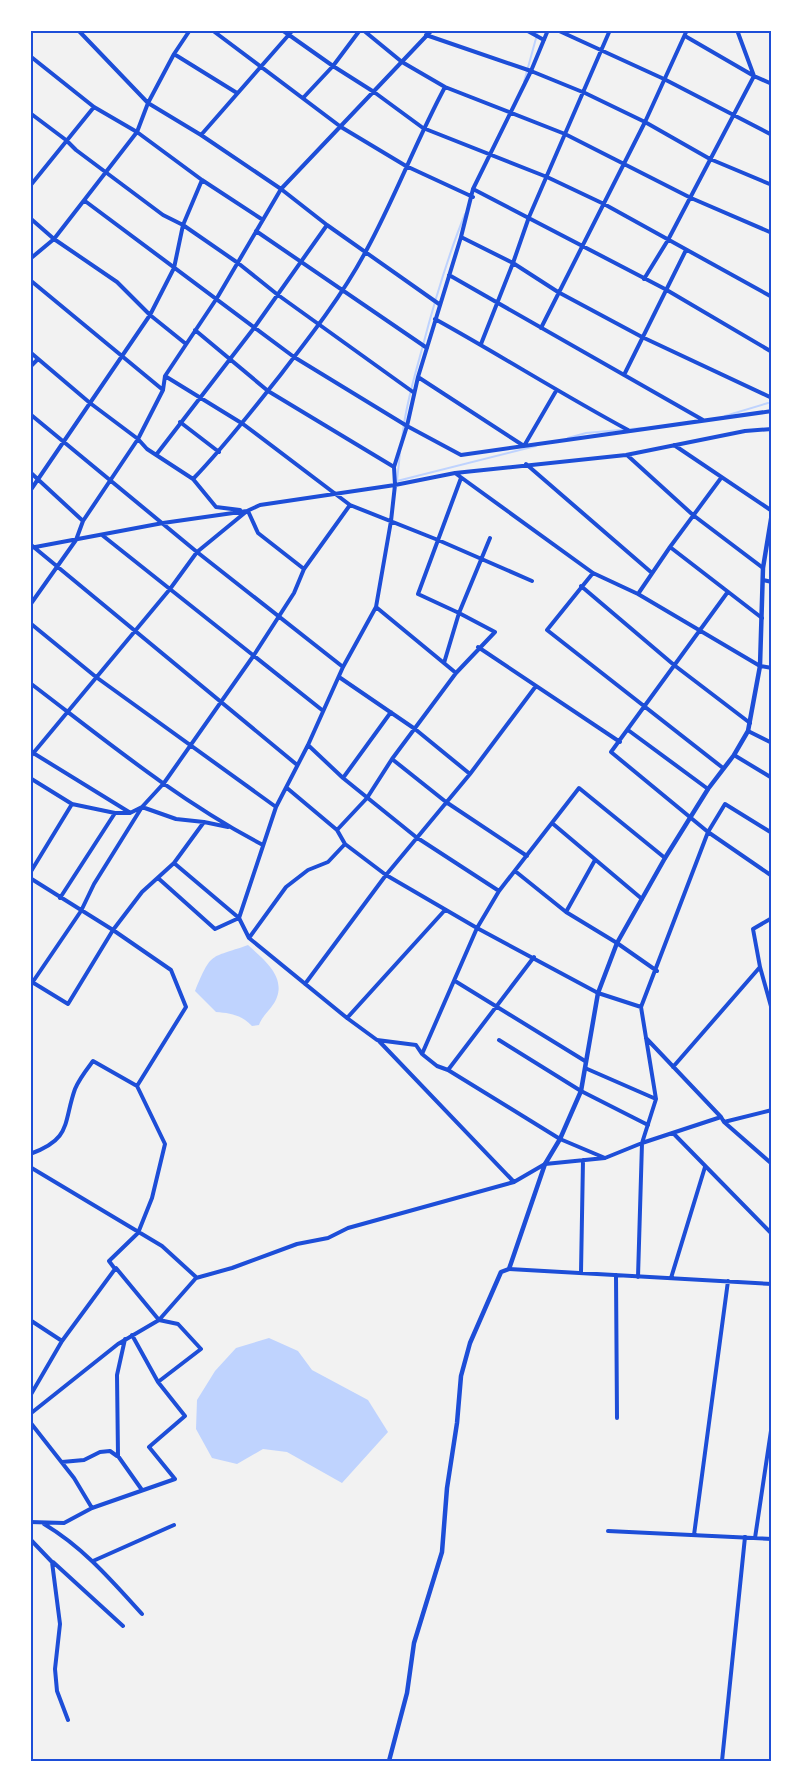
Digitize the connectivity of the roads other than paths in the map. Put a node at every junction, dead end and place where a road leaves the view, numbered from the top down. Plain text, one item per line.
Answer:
1 (78, 30) edge
2 (190, 30) edge
3 (212, 30) edge
4 (282, 30) edge
5 (293, 30) edge
6 (362, 30) edge
7 (432, 30) edge
8 (526, 30) edge
9 (548, 30) edge
10 (557, 30) edge
11 (610, 30) edge
12 (687, 30) edge
13 (737, 30) edge
14 (289, 35) junction
15 (426, 36) junction
16 (685, 36) junction
17 (544, 40) junction
18 (600, 51) junction
19 (174, 54) junction
20 (30, 56) edge
21 (402, 62) junction
22 (260, 66) junction
23 (333, 66) junction
24 (531, 71) junction
25 (754, 76) junction
26 (664, 79) junction
27 (772, 84) edge
28 (445, 87) junction
29 (374, 92) junction
30 (237, 93) junction
31 (585, 93) junction
32 (303, 98) junction
33 (148, 103) junction
34 (94, 107) junction
35 (510, 112) junction
36 (30, 113) edge
37 (734, 116) junction
38 (645, 122) junction
39 (341, 127) junction
40 (423, 128) junction
41 (137, 132) junction
42 (565, 134) junction
43 (201, 135) junction
44 (772, 135) edge
45 (66, 140) junction
46 (491, 154) junction
47 (710, 159) junction
48 (624, 164) junction
49 (406, 166) junction
50 (106, 172) junction
51 (547, 177) junction
52 (202, 180) junction
53 (772, 185) edge
54 (30, 186) edge
55 (281, 189) junction
56 (473, 189) junction
57 (473, 197) junction
58 (691, 198) junction
59 (86, 201) junction
60 (604, 204) junction
61 (529, 217) junction
62 (30, 218) edge
63 (263, 220) junction
64 (183, 225) junction
65 (327, 225) junction
66 (256, 231) junction
67 (772, 233) edge
68 (461, 237) junction
69 (54, 239) junction
70 (668, 240) junction
71 (583, 247) junction
72 (686, 250) junction
73 (366, 252) junction
74 (30, 259) edge
75 (301, 262) junction
76 (238, 263) junction
77 (513, 263) junction
78 (174, 268) junction
79 (449, 274) junction
80 (644, 279) junction
81 (30, 280) edge
82 (665, 289) junction
83 (342, 290) junction
84 (558, 292) junction
85 (278, 295) junction
86 (772, 297) edge
87 (217, 298) junction
88 (440, 304) junction
89 (497, 304) junction
90 (150, 315) junction
91 (435, 319) junction
92 (319, 324) junction
93 (254, 328) junction
94 (540, 328) junction
95 (195, 330) junction
96 (642, 337) junction
97 (186, 344) junction
98 (481, 344) junction
99 (427, 348) junction
100 (30, 352) edge
101 (772, 352) edge
102 (121, 354) junction
103 (294, 357) junction
104 (38, 358) junction
105 (231, 358) junction
106 (30, 367) edge
107 (624, 375) junction
108 (165, 376) junction
109 (418, 377) junction
110 (163, 390) junction
111 (268, 391) junction
112 (556, 391) junction
113 (413, 392) junction
114 (199, 397) junction
115 (772, 398) edge
116 (90, 403) junction
117 (772, 411) edge
118 (30, 414) edge
119 (704, 420) junction
120 (180, 422) junction
121 (243, 424) junction
122 (407, 426) junction
123 (772, 429) edge
124 (629, 431) junction
125 (138, 439) junction
126 (62, 441) junction
127 (673, 444) junction
128 (525, 446) junction
129 (219, 452) junction
130 (156, 455) junction
131 (626, 455) junction
132 (526, 464) junction
133 (394, 467) junction
134 (30, 472) edge
135 (455, 473) junction
136 (461, 478) junction
137 (721, 478) junction
138 (193, 479) junction
139 (38, 480) junction
140 (110, 481) junction
141 (395, 485) junction
142 (30, 491) edge
143 (335, 494) junction
144 (350, 505) junction
145 (248, 511) junction
146 (772, 512) edge
147 (693, 515) junction
148 (83, 521) junction
149 (391, 521) junction
150 (163, 523) junction
151 (102, 535) junction
152 (490, 538) dead end
153 (76, 540) junction
154 (438, 540) junction
155 (30, 544) edge
156 (670, 547) junction
157 (32, 548) edge
158 (197, 552) junction
159 (482, 558) junction
160 (57, 566) junction
161 (763, 568) junction
162 (304, 569) junction
163 (593, 573) junction
164 (652, 573) junction
165 (763, 580) junction
166 (531, 581) dead end
167 (772, 582) edge
168 (581, 586) junction
169 (170, 589) junction
170 (727, 593) junction
171 (638, 594) junction
172 (30, 605) edge
173 (376, 607) junction
174 (459, 613) junction
175 (280, 616) junction
176 (763, 619) junction
177 (30, 623) edge
178 (134, 630) junction
179 (700, 632) junction
180 (478, 647) junction
181 (254, 655) junction
182 (444, 663) junction
183 (674, 665) junction
184 (760, 666) junction
185 (343, 667) junction
186 (772, 668) edge
187 (456, 672) junction
188 (96, 677) junction
189 (339, 677) junction
190 (30, 683) edge
191 (536, 686) junction
192 (221, 701) junction
193 (645, 706) junction
194 (322, 710) junction
195 (67, 711) junction
196 (391, 712) junction
197 (750, 723) junction
198 (415, 729) junction
199 (628, 730) junction
200 (747, 731) junction
201 (620, 742) junction
202 (772, 743) edge
203 (190, 744) junction
204 (308, 745) junction
205 (31, 753) edge
206 (734, 755) junction
207 (392, 759) junction
208 (296, 764) junction
209 (723, 768) junction
210 (470, 774) junction
211 (30, 778) edge
212 (343, 778) junction
213 (772, 778) edge
214 (164, 783) junction
215 (287, 788) junction
216 (708, 789) junction
217 (367, 798) junction
218 (446, 802) junction
219 (72, 804) junction
220 (141, 807) junction
221 (276, 807) junction
222 (116, 813) junction
223 (130, 813) junction
224 (691, 816) junction
225 (204, 822) junction
226 (552, 823) junction
227 (231, 828) junction
228 (337, 830) junction
229 (708, 832) junction
230 (772, 833) edge
231 (416, 837) junction
232 (345, 844) junction
233 (263, 845) junction
234 (527, 856) junction
235 (665, 858) junction
236 (595, 860) junction
237 (174, 863) junction
238 (515, 871) junction
239 (30, 873) edge
240 (386, 875) junction
241 (772, 876) edge
242 (30, 878) edge
243 (158, 878) junction
244 (499, 891) junction
245 (60, 898) junction
246 (642, 899) junction
247 (446, 910) junction
248 (81, 911) junction
249 (566, 912) junction
250 (239, 918) junction
251 (772, 918) edge
252 (477, 928) junction
253 (113, 930) junction
254 (249, 938) junction
255 (617, 943) junction
256 (534, 957) junction
257 (760, 967) junction
258 (657, 971) junction
259 (455, 981) junction
260 (31, 984) edge
261 (305, 984) junction
262 (598, 993) junction
263 (495, 1007) junction
264 (641, 1007) junction
265 (772, 1010) edge
266 (346, 1018) junction
267 (646, 1038) junction
268 (377, 1040) junction
269 (499, 1040) dead end
270 (422, 1054) junction
271 (585, 1061) junction
272 (673, 1067) junction
273 (585, 1068) junction
274 (448, 1070) junction
275 (137, 1086) junction
276 (581, 1091) junction
277 (657, 1100) junction
278 (772, 1110) edge
279 (721, 1117) junction
280 (724, 1122) junction
281 (648, 1125) junction
282 (673, 1134) junction
283 (560, 1139) junction
284 (642, 1143) junction
285 (30, 1154) edge
286 (605, 1158) junction
287 (583, 1160) junction
288 (545, 1164) junction
289 (772, 1164) edge
290 (30, 1167) edge
291 (705, 1167) junction
292 (514, 1182) junction
293 (138, 1233) junction
294 (772, 1234) edge
295 (109, 1261) junction
296 (509, 1269) junction
297 (581, 1272) junction
298 (616, 1275) junction
299 (638, 1276) junction
300 (196, 1278) junction
301 (671, 1278) junction
302 (728, 1281) junction
303 (772, 1284) edge
304 (30, 1320) edge
305 (159, 1320) junction
306 (132, 1335) junction
307 (125, 1339) junction
308 (62, 1341) junction
309 (158, 1382) junction
310 (30, 1396) edge
311 (30, 1414) edge
312 (617, 1418) dead end
313 (30, 1422) edge
314 (772, 1424) edge
315 (118, 1456) junction
316 (62, 1462) junction
317 (142, 1490) junction
318 (92, 1508) junction
319 (30, 1521) edge
320 (41, 1522) junction
321 (174, 1525) dead end
322 (608, 1531) dead end
323 (694, 1535) junction
324 (746, 1538) junction
325 (755, 1538) junction
326 (30, 1539) edge
327 (772, 1539) edge
328 (93, 1561) junction
329 (52, 1562) junction
330 (142, 1614) dead end
331 (123, 1626) dead end
332 (68, 1720) dead end
333 (390, 1761) edge
334 (722, 1761) edge

1 - 33 street
2 - 19 street
3 - 22 street
4 - 14 street
5 - 14 street
6 - 21 street
6 - 23 street
7 - 15 street
8 - 17 street
9 - 17 street
10 - 18 street
11 - 18 street
12 - 16 street
13 - 25 street
14 - 22 street
14 - 23 street
15 - 21 street
15 - 24 street
16 - 25 street
16 - 26 street
17 - 24 street
18 - 26 street
18 - 31 street
19 - 30 street
19 - 33 street
20 - 34 street
21 - 28 street
21 - 29 street
22 - 30 street
22 - 32 street
23 - 29 street
23 - 32 street
24 - 31 street
24 - 35 street
25 - 27 street
25 - 37 street
26 - 37 street
26 - 38 street
28 - 35 street
28 - 40 street
29 - 39 street
29 - 40 street
30 - 43 street
31 - 38 street
31 - 42 street
32 - 39 street
33 - 41 street
33 - 43 street
34 - 41 street
34 - 45 street
35 - 42 street
35 - 46 street
36 - 45 street
37 - 44 street
37 - 47 street
38 - 47 street
38 - 48 street
39 - 49 street
39 - 55 street
40 - 46 street
40 - 49 street
41 - 50 street
41 - 52 street
42 - 48 street
42 - 51 street
43 - 55 street
45 - 50 street
45 - 54 street
46 - 51 street
46 - 56 street
47 - 53 street
47 - 58 street
48 - 58 street
48 - 60 street
49 - 57 street
49 - 73 street
50 - 59 street
50 - 64 street
51 - 60 street
51 - 61 street
52 - 63 street
52 - 64 street
55 - 63 street
55 - 65 street
56 - 57 street
56 - 61 street
57 - 68 street
58 - 67 street
58 - 70 street
59 - 69 street
59 - 78 street
60 - 70 street
60 - 71 street
61 - 71 street
61 - 77 street
62 - 69 street
63 - 66 street
64 - 76 street
64 - 78 street
65 - 73 street
65 - 75 street
66 - 75 street
66 - 76 street
68 - 77 street
68 - 79 street
69 - 74 street
69 - 90 street
70 - 72 street
70 - 80 street
71 - 80 street
71 - 84 street
72 - 82 street
72 - 86 street
73 - 83 street
73 - 88 street
75 - 83 street
75 - 85 street
76 - 85 street
76 - 87 street
77 - 84 street
77 - 89 street
78 - 87 street
78 - 90 street
79 - 88 street
79 - 89 street
80 - 82 street
81 - 102 street
82 - 96 street
82 - 101 street
83 - 92 street
83 - 99 street
84 - 94 street
84 - 96 street
85 - 92 street
85 - 93 street
87 - 93 street
87 - 95 street
88 - 91 street
89 - 94 street
89 - 98 street
90 - 97 street
90 - 102 street
91 - 98 street
91 - 99 street
92 - 103 street
92 - 113 street
93 - 103 street
93 - 105 street
94 - 107 street
95 - 97 street
95 - 105 street
96 - 107 street
96 - 115 street
97 - 108 street
98 - 112 street
99 - 109 street
100 - 104 street
102 - 110 street
102 - 116 street
103 - 111 street
103 - 122 street
104 - 106 street
104 - 116 street
105 - 111 street
105 - 114 street
107 - 119 street
108 - 110 street
108 - 114 street
109 - 113 street
109 - 128 street
110 - 125 street
111 - 121 street
111 - 133 street
112 - 124 street
112 - 128 street
113 - 122 street
114 - 120 street
114 - 121 street
116 - 125 street
116 - 126 street
117 - 119 street
118 - 126 street
119 - 124 street
120 - 129 street
120 - 130 street
121 - 129 street
121 - 143 street
122 - 128 street
122 - 133 street
123 - 127 street
124 - 128 street
125 - 130 street
125 - 140 street
126 - 139 street
126 - 140 street
127 - 131 street
127 - 137 street
129 - 138 street
130 - 138 street
131 - 132 street
131 - 147 street
132 - 135 street
132 - 164 street
133 - 141 street
134 - 139 street
135 - 136 street
135 - 141 street
136 - 154 street
136 - 163 street
137 - 146 street
137 - 147 street
138 - 145 street
139 - 142 street
139 - 148 street
140 - 148 street
140 - 150 street
141 - 143 street
141 - 149 street
143 - 144 street
143 - 145 street
144 - 149 street
144 - 162 street
145 - 150 street
145 - 158 street
145 - 162 street
146 - 161 street
147 - 156 street
147 - 161 street
148 - 153 street
149 - 154 street
149 - 173 street
150 - 151 street
150 - 158 street
151 - 153 street
151 - 169 street
152 - 159 street
153 - 157 street
153 - 160 street
154 - 159 street
154 - 174 street
155 - 157 street
156 - 164 street
156 - 170 street
157 - 160 street
158 - 169 street
158 - 175 street
159 - 166 street
159 - 174 street
160 - 172 street
160 - 178 street
161 - 165 street
162 - 175 street
163 - 168 street
163 - 171 street
164 - 171 street
165 - 167 street
165 - 176 street
168 - 183 street
168 - 193 street
169 - 178 street
169 - 181 street
170 - 176 street
170 - 179 street
171 - 179 street
173 - 182 street
173 - 185 street
174 - 180 street
174 - 182 street
175 - 181 street
175 - 185 street
176 - 184 street
177 - 188 street
178 - 188 street
178 - 192 street
179 - 183 street
179 - 184 street
180 - 187 street
180 - 191 street
181 - 192 street
181 - 194 street
182 - 187 street
183 - 193 street
183 - 197 street
184 - 186 street
184 - 197 street
185 - 189 street
187 - 198 street
188 - 195 street
188 - 203 street
189 - 194 street
189 - 196 street
190 - 195 street
191 - 201 street
191 - 210 street
192 - 203 street
192 - 208 street
193 - 199 street
193 - 209 street
194 - 204 street
195 - 205 street
195 - 214 street
196 - 198 street
196 - 212 street
197 - 200 street
198 - 207 street
198 - 210 street
199 - 201 street
199 - 216 street
200 - 202 street
200 - 206 street
201 - 224 street
203 - 214 street
203 - 221 street
204 - 208 street
204 - 212 street
205 - 223 street
206 - 209 street
206 - 213 street
207 - 217 street
207 - 218 street
208 - 215 street
209 - 216 street
210 - 218 street
211 - 219 street
212 - 217 street
214 - 220 street
214 - 227 street
215 - 221 street
215 - 228 street
216 - 224 street
217 - 228 street
217 - 231 street
218 - 231 street
218 - 234 street
219 - 222 street
219 - 239 street
220 - 223 street
220 - 225 street
220 - 248 street
221 - 233 street
222 - 223 street
222 - 245 street
224 - 229 street
224 - 235 street
225 - 227 street
225 - 237 street
226 - 234 street
226 - 235 street
226 - 236 street
227 - 233 street
228 - 232 street
229 - 230 street
229 - 241 street
229 - 258 street
231 - 240 street
231 - 244 street
232 - 240 street
232 - 254 street
233 - 250 street
234 - 238 street
235 - 246 street
236 - 246 street
236 - 249 street
237 - 243 street
237 - 250 street
238 - 244 street
238 - 249 street
240 - 247 street
240 - 261 street
242 - 245 street
243 - 250 street
243 - 253 street
244 - 252 street
245 - 248 street
246 - 255 street
247 - 252 street
247 - 266 street
248 - 253 street
248 - 260 street
249 - 255 street
250 - 254 street
251 - 257 street
252 - 256 street
252 - 259 street
253 - 260 street
253 - 275 street
254 - 261 street
255 - 258 street
255 - 262 street
256 - 262 street
256 - 263 street
257 - 265 street
257 - 272 street
258 - 264 street
259 - 263 street
259 - 270 street
261 - 266 street
262 - 264 street
262 - 271 street
263 - 271 street
263 - 274 street
264 - 267 street
266 - 268 street
267 - 272 street
267 - 277 street
268 - 270 street
268 - 292 street
269 - 276 street
270 - 274 street
271 - 273 street
272 - 279 street
273 - 276 street
273 - 277 street
274 - 283 street
275 - 285 street
275 - 293 street
276 - 281 street
276 - 283 street
277 - 281 street
278 - 280 street
279 - 280 street
279 - 282 street
280 - 289 street
281 - 284 street
282 - 284 street
282 - 291 street
283 - 286 street
283 - 288 street
284 - 286 street
284 - 299 street
286 - 287 street
287 - 288 street
287 - 297 street
288 - 292 street
288 - 296 street
290 - 293 street
291 - 294 street
291 - 301 street
292 - 300 street
293 - 295 street
293 - 300 street
295 - 305 street
295 - 308 street
296 - 297 street
296 - 333 street
297 - 298 street
298 - 299 street
298 - 312 street
299 - 301 street
300 - 305 street
301 - 302 street
302 - 303 street
302 - 323 street
304 - 308 street
305 - 306 street
305 - 309 street
306 - 307 street
306 - 309 street
307 - 311 street
307 - 315 street
308 - 310 street
309 - 317 street
313 - 316 street
314 - 325 street
315 - 316 street
315 - 317 street
316 - 318 street
317 - 318 street
318 - 320 street
319 - 320 street
320 - 328 street
321 - 328 street
322 - 323 street
323 - 324 street
324 - 325 street
324 - 334 street
325 - 327 street
326 - 329 street
328 - 330 street
329 - 331 street
329 - 332 street

